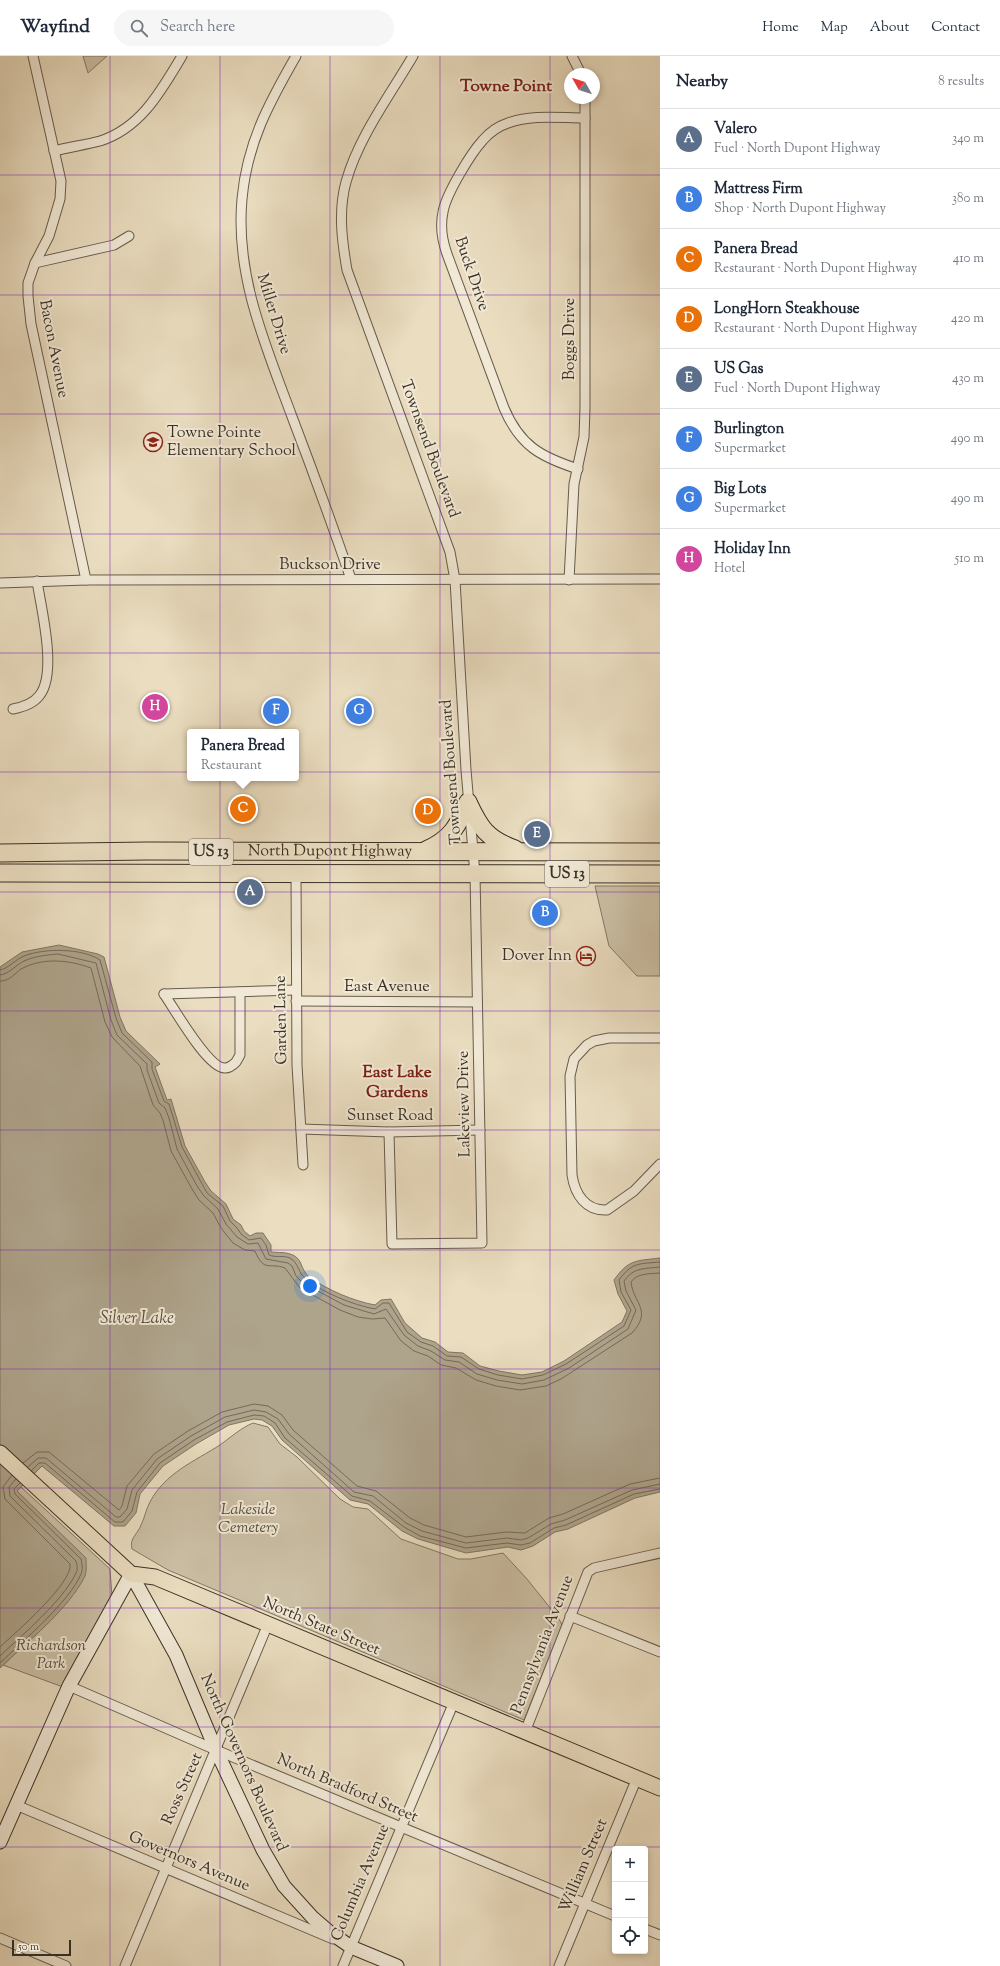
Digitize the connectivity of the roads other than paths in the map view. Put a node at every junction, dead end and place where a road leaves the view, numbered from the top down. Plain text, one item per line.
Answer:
1 (33, 56) edge
2 (182, 56) edge
3 (296, 56) edge
4 (413, 56) edge
5 (572, 56) edge
6 (578, 68) edge
7 (585, 104) edge
8 (585, 118) junction
9 (54, 151) junction
10 (129, 236) dead end
11 (35, 263) junction
12 (578, 469) junction
13 (351, 579) junction
14 (660, 579) edge
15 (86, 580) junction
16 (455, 580) junction
17 (569, 580) junction
18 (37, 581) junction
19 (0, 583) edge
20 (13, 709) dead end
21 (468, 802) junction
22 (422, 852) junction
23 (473, 852) junction
24 (525, 852) junction
25 (660, 852) edge
26 (0, 853) edge
27 (0, 873) edge
28 (296, 874) junction
29 (475, 874) junction
30 (660, 874) edge
31 (296, 990) junction
32 (240, 992) junction
33 (296, 1001) junction
34 (477, 1002) junction
35 (660, 1038) edge
36 (301, 1129) junction
37 (480, 1130) junction
38 (388, 1132) junction
39 (660, 1164) edge
40 (303, 1165) dead end
41 (0, 1454) edge
42 (660, 1553) edge
43 (131, 1574) junction
44 (570, 1616) junction
45 (268, 1624) junction
46 (660, 1652) edge
47 (70, 1686) junction
48 (454, 1702) junction
49 (525, 1732) junction
50 (216, 1750) junction
51 (637, 1778) junction
52 (660, 1788) edge
53 (16, 1805) junction
54 (401, 1827) junction
55 (0, 1842) edge
56 (165, 1868) junction
57 (584, 1904) junction
58 (612, 1915) edge
59 (648, 1930) edge
60 (660, 1935) edge
61 (0, 1938) edge
62 (351, 1947) junction
63 (66, 1966) edge
64 (125, 1966) edge
65 (343, 1966) edge
66 (397, 1966) edge
67 (559, 1966) edge

1 - 9 street, Bacon Avenue
2 - 9 street
3 - 13 street, Miller Drive
4 - 16 street, Townsend Boulevard
5 - 6 street
7 - 8 street, Boggs Drive
8 - 12 street, Boggs Drive
8 - 12 street, Buck Drive
9 - 11 street, Bacon Avenue
10 - 11 street
11 - 15 street, Bacon Avenue
12 - 17 street, Boggs Drive
13 - 15 street, Buckson Drive
13 - 16 street, Buckson Drive
14 - 17 street, Buckson Drive
15 - 18 street, Buckson Drive
16 - 17 street, Buckson Drive
16 - 21 street, Townsend Boulevard
18 - 19 street, Buckson Drive
18 - 20 street
21 - 22 highway
21 - 23 street, Townsend Boulevard
21 - 24 highway
22 - 23 highway, North Dupont Highway / US 13
22 - 26 highway, North Dupont Highway / US 13
23 - 24 highway, North Dupont Highway / US 13
23 - 29 street, Townsend Boulevard
24 - 25 highway, North Dupont Highway / US 13
27 - 28 highway, North Dupont Highway / US 13
28 - 29 highway, North Dupont Highway / US 13
28 - 31 street, Garden Lane
29 - 30 highway, North Dupont Highway / US 13
29 - 34 street, Lakeview Drive
31 - 32 street
31 - 33 street, Garden Lane
32 - 32 street
33 - 34 street, East Avenue
33 - 36 street, Garden Lane
34 - 37 street, Lakeview Drive
35 - 39 street
36 - 38 street, Sunset Road
36 - 40 street, Garden Lane
37 - 38 street, Sunset Road
37 - 38 street, Lakeview Drive
41 - 43 main road
42 - 44 street, Pennsylvania Avenue
43 - 45 main road, North State Street
43 - 47 main road
43 - 50 main road, North Governors Boulevard
44 - 46 street
44 - 49 street, Pennsylvania Avenue
45 - 48 main road, North State Street
45 - 50 street, Ross Street
47 - 50 street, North Bradford Street
47 - 53 main road
48 - 49 main road, North State Street
48 - 54 street, Columbia Avenue
49 - 51 main road, North State Street
50 - 54 street, North Bradford Street
50 - 56 street, Ross Street
50 - 62 main road, North Governors Boulevard
51 - 52 main road, North State Street
51 - 57 street, William Street
53 - 55 main road
53 - 56 street, Governors Avenue
54 - 57 street, North Bradford Street
54 - 62 street, Columbia Avenue
56 - 62 street, Governors Avenue
56 - 64 street, Ross Street
57 - 58 street, North Bradford Street
57 - 67 street, William Street
59 - 60 street
61 - 63 street
62 - 65 street, Columbia Avenue
62 - 66 main road, North Governors Boulevard

